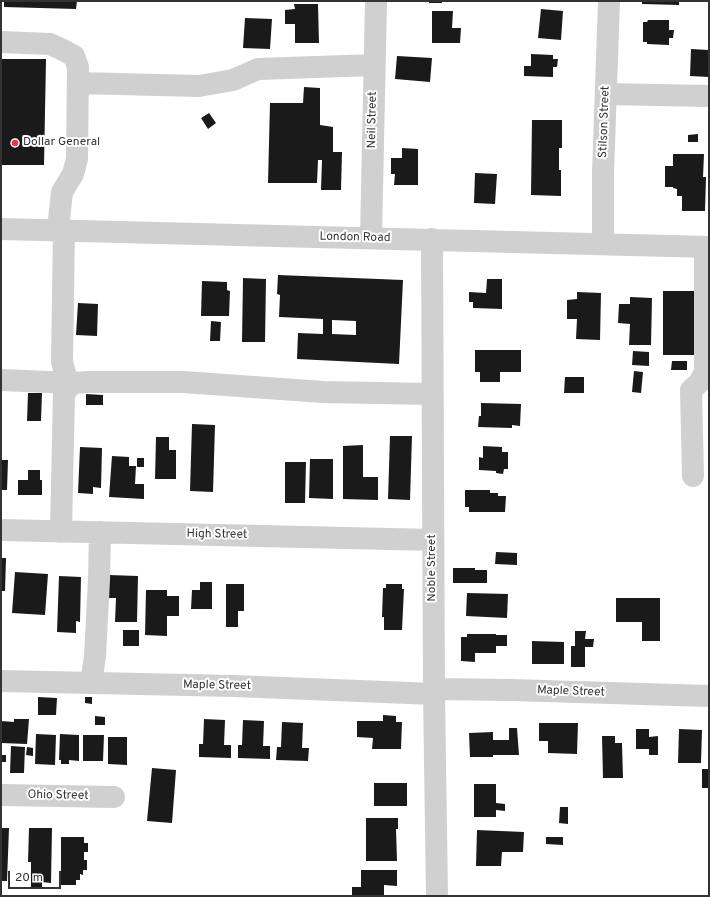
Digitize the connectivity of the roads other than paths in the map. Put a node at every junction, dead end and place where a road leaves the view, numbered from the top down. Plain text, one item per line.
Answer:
1 (376, 1) edge
2 (608, 1) edge
3 (1, 42) edge
4 (374, 65) junction
5 (78, 83) junction
6 (606, 94) junction
7 (709, 96) edge
8 (1, 229) edge
9 (61, 230) junction
10 (371, 238) junction
11 (432, 239) junction
12 (603, 244) junction
13 (707, 247) edge
14 (1, 380) edge
15 (71, 383) junction
16 (432, 394) junction
17 (693, 476) dead end
18 (1, 530) edge
19 (61, 532) junction
20 (100, 532) junction
21 (433, 540) junction
22 (1, 681) edge
23 (91, 684) junction
24 (434, 691) junction
25 (709, 696) edge
26 (1, 795) edge
27 (114, 797) dead end
28 (437, 896) edge

1 - 4 street, Neil Street
2 - 6 street, Stilson Street
3 - 5 street
4 - 5 street
4 - 10 street, Neil Street
5 - 9 street
6 - 7 street
6 - 12 street, Stilson Street
8 - 9 street, London Road
9 - 10 street, London Road
9 - 15 street
10 - 11 street, London Road
11 - 12 street, London Road
11 - 16 street, Noble Street
12 - 13 street, London Road
13 - 17 street
14 - 15 street
15 - 16 street
15 - 19 street
16 - 21 street, Noble Street
18 - 19 street, High Street
19 - 20 street, High Street
20 - 21 street, High Street
20 - 23 street
21 - 24 street, Noble Street
22 - 23 street, Maple Street
23 - 24 street, Maple Street
24 - 25 street, Maple Street
24 - 28 street, Noble Street
26 - 27 street, Ohio Street

